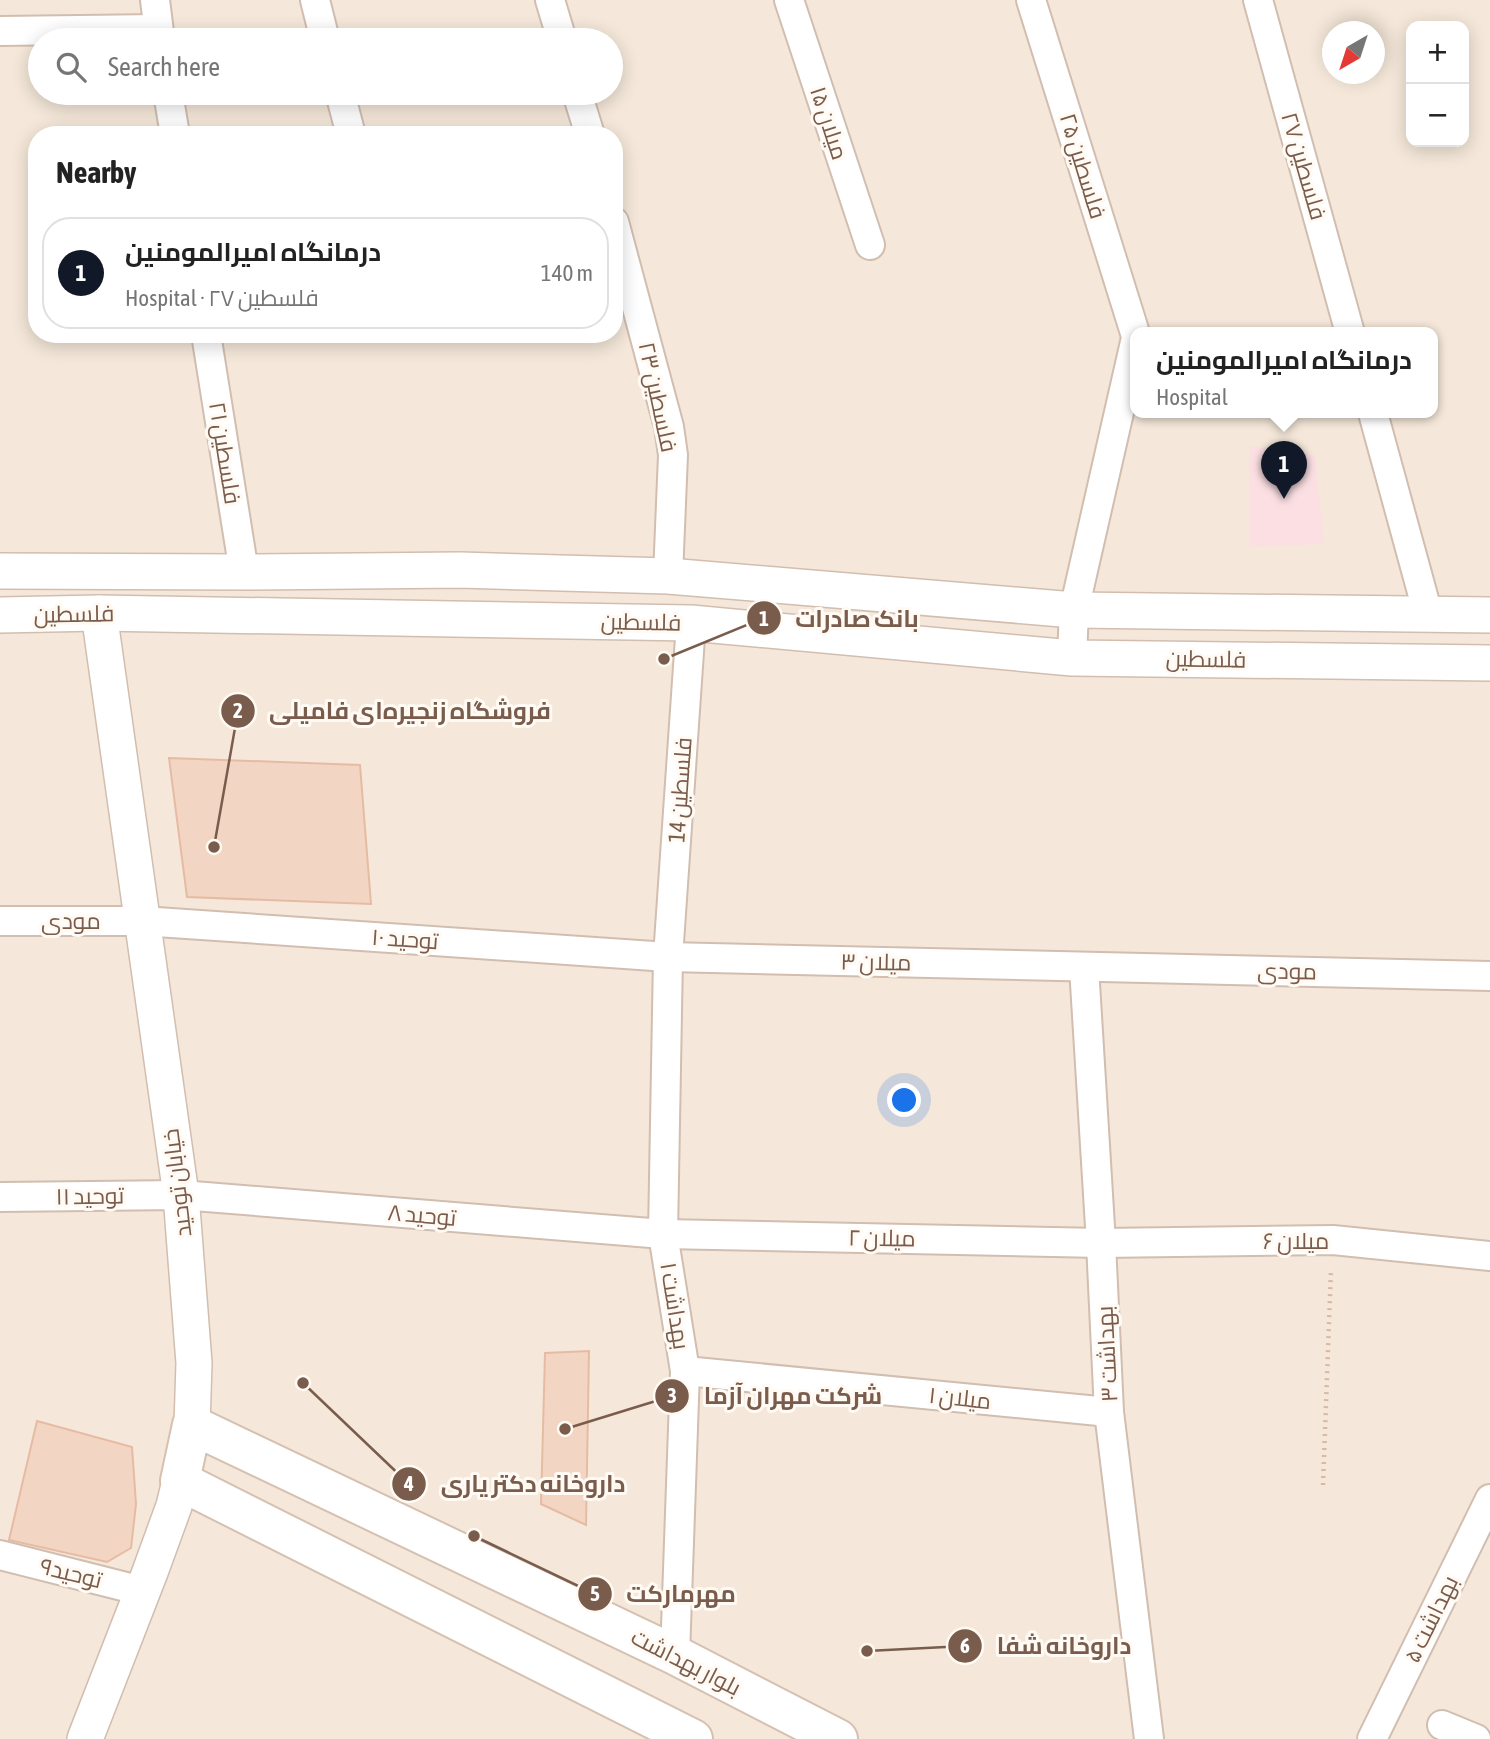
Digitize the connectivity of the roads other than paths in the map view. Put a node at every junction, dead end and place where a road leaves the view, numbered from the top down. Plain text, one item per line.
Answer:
1 (155, 0) edge
2 (315, 0) edge
3 (550, 0) edge
4 (789, 0) edge
5 (1031, 0) edge
6 (1258, 0) edge
7 (158, 28) edge
8 (323, 28) edge
9 (558, 28) edge
10 (0, 31) edge
11 (28, 32) edge
12 (170, 105) edge
13 (343, 105) edge
14 (581, 105) edge
15 (174, 126) edge
16 (349, 126) edge
17 (587, 126) edge
18 (870, 245) dead end
19 (623, 256) edge
20 (1133, 327) edge
21 (1348, 327) edge
22 (207, 343) edge
23 (1130, 364) edge
24 (1374, 418) edge
25 (460, 570) junction
26 (0, 571) edge
27 (244, 572) junction
28 (667, 576) junction
29 (1074, 610) junction
30 (100, 613) junction
31 (1428, 614) junction
32 (0, 615) edge
33 (1490, 615) edge
34 (459, 619) junction
35 (691, 623) junction
36 (1072, 658) junction
37 (1490, 663) edge
38 (142, 920) junction
39 (0, 921) edge
40 (668, 957) junction
41 (1084, 967) junction
42 (1490, 976) edge
43 (181, 1195) junction
44 (0, 1197) edge
45 (663, 1234) junction
46 (1101, 1243) junction
47 (1490, 1256) edge
48 (685, 1371) junction
49 (1109, 1412) junction
50 (192, 1426) junction
51 (180, 1482) junction
52 (1490, 1499) edge
53 (0, 1555) edge
54 (142, 1591) junction
55 (675, 1655) junction
56 (1442, 1725) dead end
57 (85, 1739) edge
58 (692, 1739) edge
59 (838, 1739) edge
60 (1149, 1739) edge
61 (1372, 1739) edge
62 (1476, 1739) edge

1 - 7 street
2 - 8 street
3 - 9 street
4 - 18 street, میلان ۱۵
5 - 20 street, فلسطین ۲۵
6 - 21 street, فلسطین ۲۷
10 - 11 street
12 - 15 street
13 - 16 street
14 - 17 street
19 - 28 street, فلسطین ۲۳
22 - 27 street, فلسطین ۲۱
23 - 29 street
24 - 31 street
25 - 27 street, فلسطین
25 - 28 street, فلسطین
25 - 34 street
26 - 27 street, فلسطین
28 - 29 street, فلسطین
29 - 31 street, فلسطین
29 - 36 street
30 - 32 street, فلسطین
30 - 34 street, فلسطین
30 - 38 street, خیابان توحید
31 - 33 street, فلسطین
34 - 35 street, فلسطین
35 - 36 street, فلسطین
35 - 40 street, فلسطین 14
36 - 37 street, فلسطین
38 - 39 street, مودی
38 - 40 street, توحید ۱۰
38 - 43 street, خیابان توحید
40 - 41 street, میلان ۳
40 - 45 street, بهداشت ۱
41 - 42 street, مودی
41 - 46 street, بهداشت ۳
43 - 44 street, توحید ۱۱
43 - 45 street, توحید ۸
43 - 50 street, خیابان توحید
45 - 46 street, میلان ۲
45 - 48 street, بهداشت ۱
46 - 47 street, میلان ۶
46 - 49 street, بهداشت ۳
48 - 49 street, میلان ۱
48 - 55 street, بهداشت ۱
49 - 60 street, بهداشت ۳
50 - 51 main road, خیابان توحید
50 - 55 main road, بلوار بهداشت
51 - 54 street, خیابان توحید
51 - 58 main road
52 - 61 street, بهداشت ۵
53 - 54 street, توحید۹
54 - 57 street, خیابان توحید
55 - 59 main road, بلوار بهداشت
56 - 62 street

